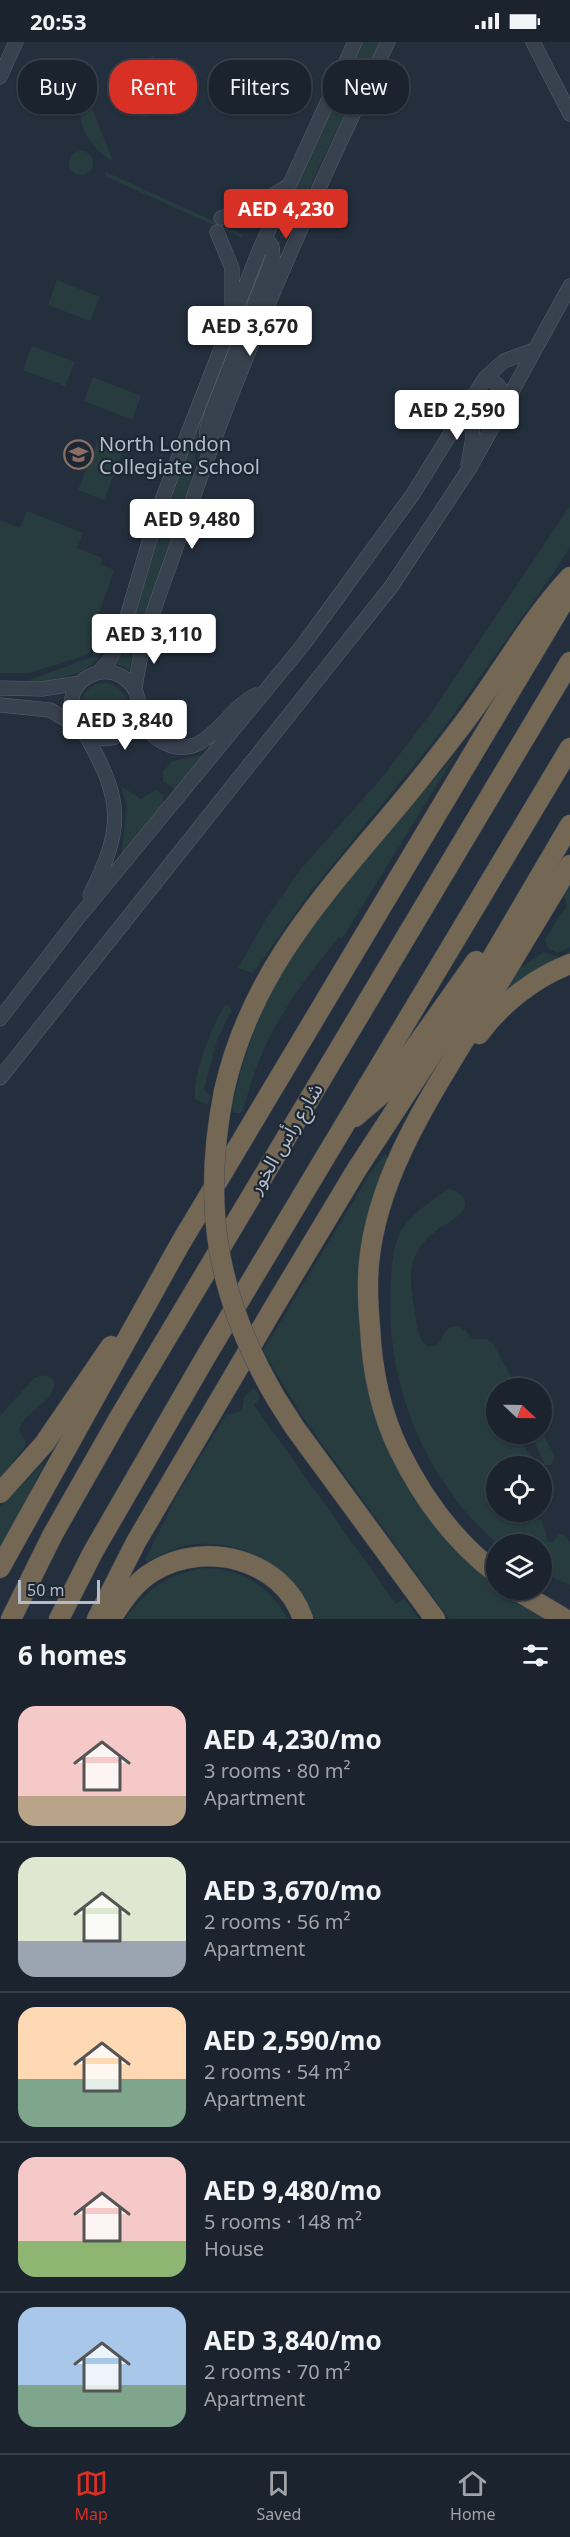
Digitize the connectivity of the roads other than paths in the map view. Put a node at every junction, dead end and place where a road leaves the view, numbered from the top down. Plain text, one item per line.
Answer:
1 (16, 42) edge
2 (356, 42) edge
3 (388, 42) edge
4 (533, 42) edge
5 (541, 42) edge
6 (0, 77) edge
7 (570, 96) edge
8 (570, 114) edge
9 (289, 184) junction
10 (221, 218) dead end
11 (217, 232) dead end
12 (265, 237) junction
13 (291, 249) junction
14 (259, 251) junction
15 (279, 260) junction
16 (570, 286) edge
17 (232, 319) junction
18 (534, 350) junction
19 (485, 378) junction
20 (469, 405) junction
21 (504, 405) junction
22 (465, 476) junction
23 (570, 577) edge
24 (570, 591) edge
25 (570, 662) edge
26 (99, 672) junction
27 (80, 683) junction
28 (0, 688) edge
29 (135, 690) junction
30 (264, 692) junction
31 (0, 705) edge
32 (138, 708) junction
33 (81, 729) junction
34 (570, 748) edge
35 (570, 824) edge
36 (570, 865) edge
37 (78, 918) junction
38 (570, 964) edge
39 (0, 1019) edge
40 (0, 1078) edge
41 (419, 1120) junction
42 (347, 1121) junction
43 (180, 1244) junction
44 (0, 1493) edge
45 (486, 1565) edge
46 (0, 1568) edge
47 (533, 1600) edge
48 (550, 1600) edge
49 (570, 1609) edge
50 (11, 1619) edge
51 (59, 1619) edge
52 (97, 1619) edge
53 (111, 1619) edge
54 (303, 1619) edge
55 (435, 1619) edge
56 (565, 1619) edge

1 - 6 street
2 - 9 street
3 - 13 street
4 - 8 street
5 - 7 street
9 - 10 street
9 - 12 street
11 - 17 street
12 - 13 street
12 - 14 street
12 - 15 street
13 - 15 street
14 - 15 street
14 - 17 street
15 - 29 street
16 - 18 street
17 - 26 street
18 - 19 street
18 - 21 street
19 - 20 street
19 - 21 street
20 - 22 street
20 - 30 street
21 - 22 street
22 - 40 street
23 - 55 highway, bridge
24 - 43 highway
25 - 50 highway, شارع رأس الخور
26 - 27 street
26 - 29 street
27 - 28 street
27 - 33 street
29 - 32 street
30 - 32 street
30 - 37 street
31 - 33 street
32 - 33 street
33 - 37 street
34 - 42 highway
35 - 42 highway
35 - 52 highway
36 - 41 highway
37 - 39 street
38 - 41 highway
41 - 45 highway
42 - 51 highway
43 - 44 highway
43 - 46 highway
47 - 56 highway
48 - 49 highway
53 - 54 highway

